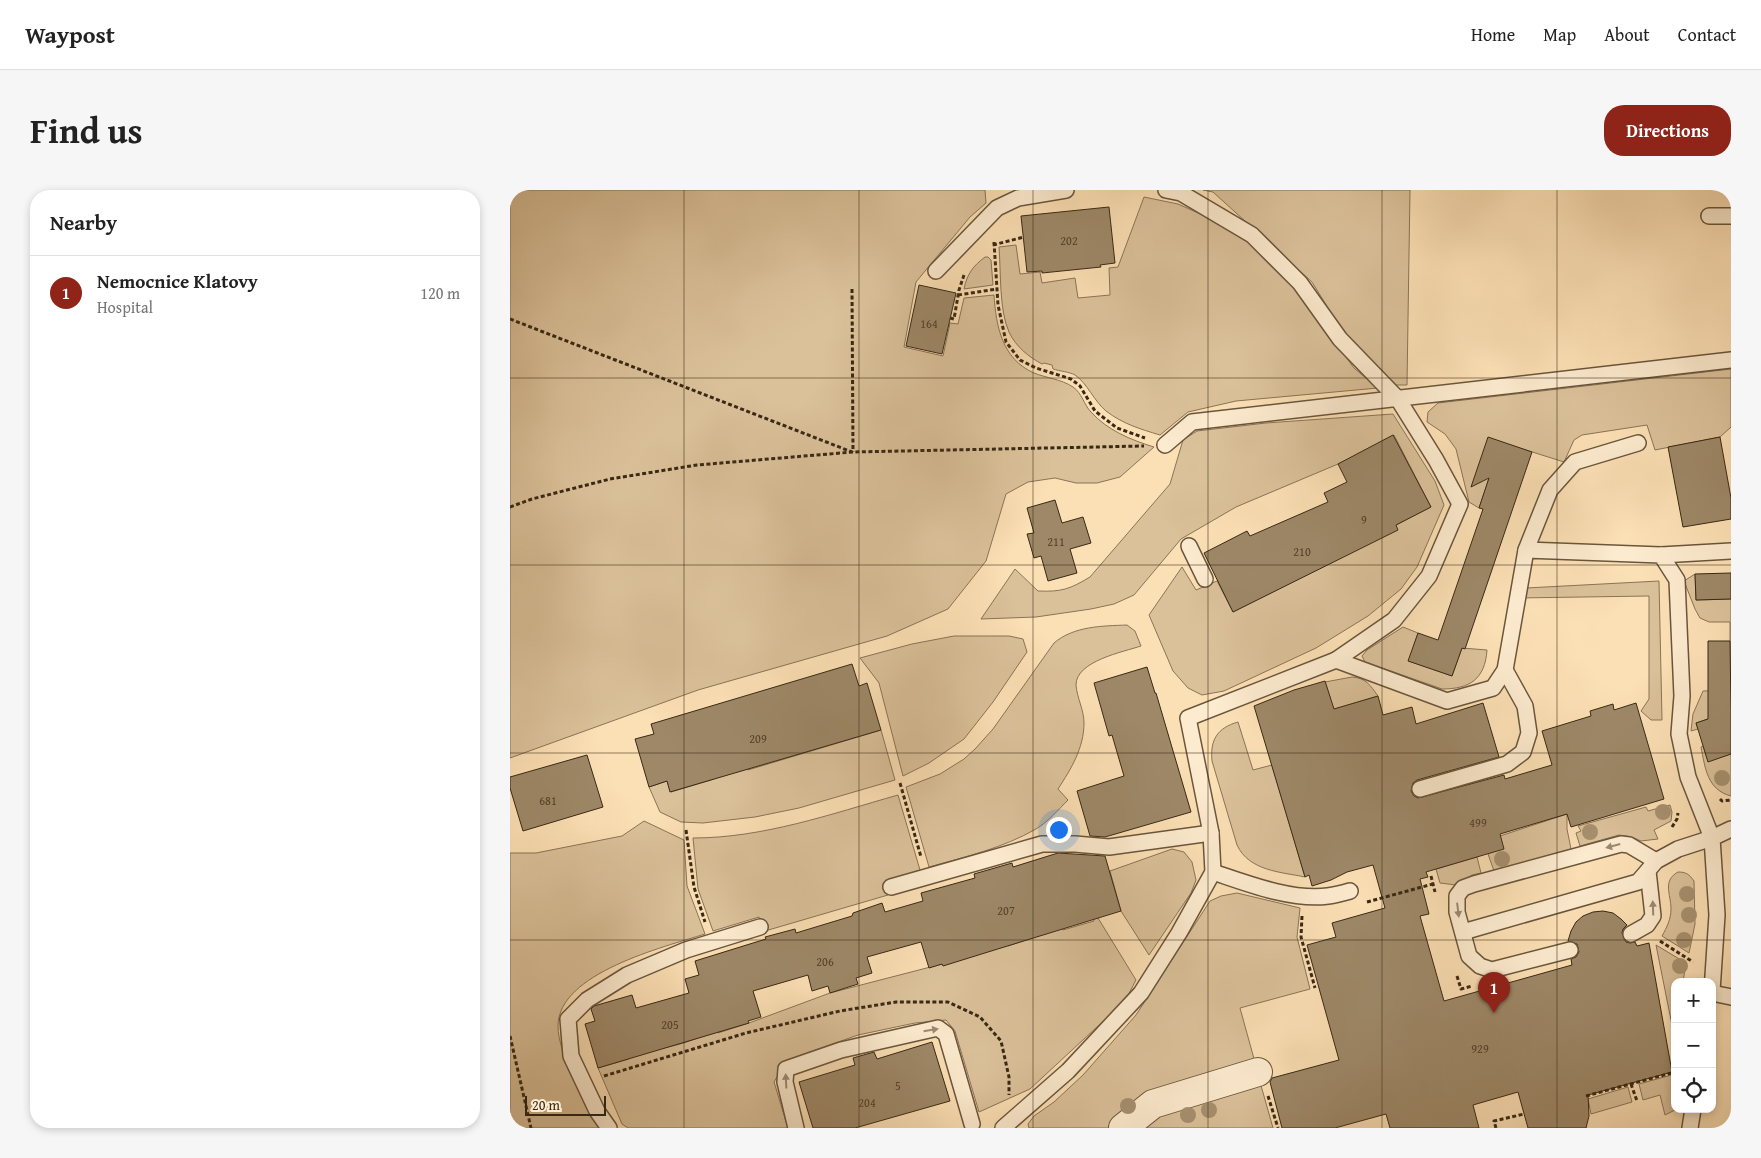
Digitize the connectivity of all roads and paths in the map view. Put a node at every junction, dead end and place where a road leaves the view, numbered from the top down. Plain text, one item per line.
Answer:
1 (1066, 190) edge
2 (1166, 190) edge
3 (1710, 216) dead end
4 (1731, 216) edge
5 (1024, 237) dead end
6 (995, 238) dead end
7 (993, 245) junction
8 (987, 250) dead end
9 (936, 271) dead end
10 (967, 271) dead end
11 (852, 288) dead end
12 (997, 289) junction
13 (958, 295) junction
14 (950, 318) dead end
15 (510, 319) edge
16 (1731, 360) edge
17 (1398, 399) junction
18 (1638, 443) dead end
19 (1165, 445) junction
20 (853, 452) junction
21 (510, 506) edge
22 (1189, 546) dead end
23 (1526, 550) junction
24 (1731, 551) edge
25 (1661, 555) junction
26 (1205, 579) dead end
27 (1336, 660) junction
28 (1505, 670) junction
29 (900, 783) dead end
30 (1420, 789) dead end
31 (1678, 812) dead end
32 (1731, 829) edge
33 (686, 830) dead end
34 (1212, 833) junction
35 (1712, 838) junction
36 (1673, 852) junction
37 (1652, 866) junction
38 (1213, 872) junction
39 (927, 877) junction
40 (891, 886) dead end
41 (1350, 891) dead end
42 (760, 927) dead end
43 (1463, 932) junction
44 (1632, 934) dead end
45 (1301, 937) dead end
46 (711, 942) junction
47 (1570, 950) dead end
48 (1713, 978) edge
49 (1314, 988) dead end
50 (1716, 993) edge
51 (1731, 997) edge
52 (510, 1036) edge
53 (1671, 1073) edge
54 (1262, 1081) joint
55 (1632, 1084) junction
56 (1586, 1096) dead end
57 (1637, 1101) dead end
58 (1692, 1113) edge
59 (1524, 1114) dead end
60 (969, 1127) edge
61 (1687, 1127) edge
62 (531, 1128) edge
63 (609, 1128) edge
64 (796, 1128) edge
65 (1003, 1128) edge
66 (1123, 1128) edge
67 (1278, 1128) edge
68 (1496, 1128) edge

1 - 9 lane
2 - 17 lane
3 - 4 lane
5 - 7 path
6 - 7 path
7 - 8 path
7 - 12 path
10 - 13 path
11 - 20 path
12 - 13 path
12 - 19 path
13 - 14 path
15 - 20 path
16 - 17 lane
17 - 19 lane
17 - 27 lane
18 - 23 lane
19 - 20 path
20 - 21 path
22 - 26 lane
23 - 25 lane
23 - 28 lane
24 - 25 lane
25 - 35 lane
27 - 28 lane
27 - 34 lane
28 - 30 lane
29 - 39 path
31 - 36 path
32 - 35 lane
33 - 46 path
34 - 38 lane
34 - 39 lane
35 - 36 lane
35 - 48 lane
36 - 37 lane
37 - 43 lane
37 -> 43 lane
44 -> 37 lane
38 - 41 lane
38 - 65 lane
39 - 40 lane
42 - 46 lane
43 - 47 lane
45 - 49 path
46 - 63 lane
50 - 51 lane
52 - 62 path
53 - 55 path
54 - 66 street
54 - 67 path
55 - 56 path
55 - 57 path
58 - 61 lane
59 - 68 path
64 -> 60 lane

